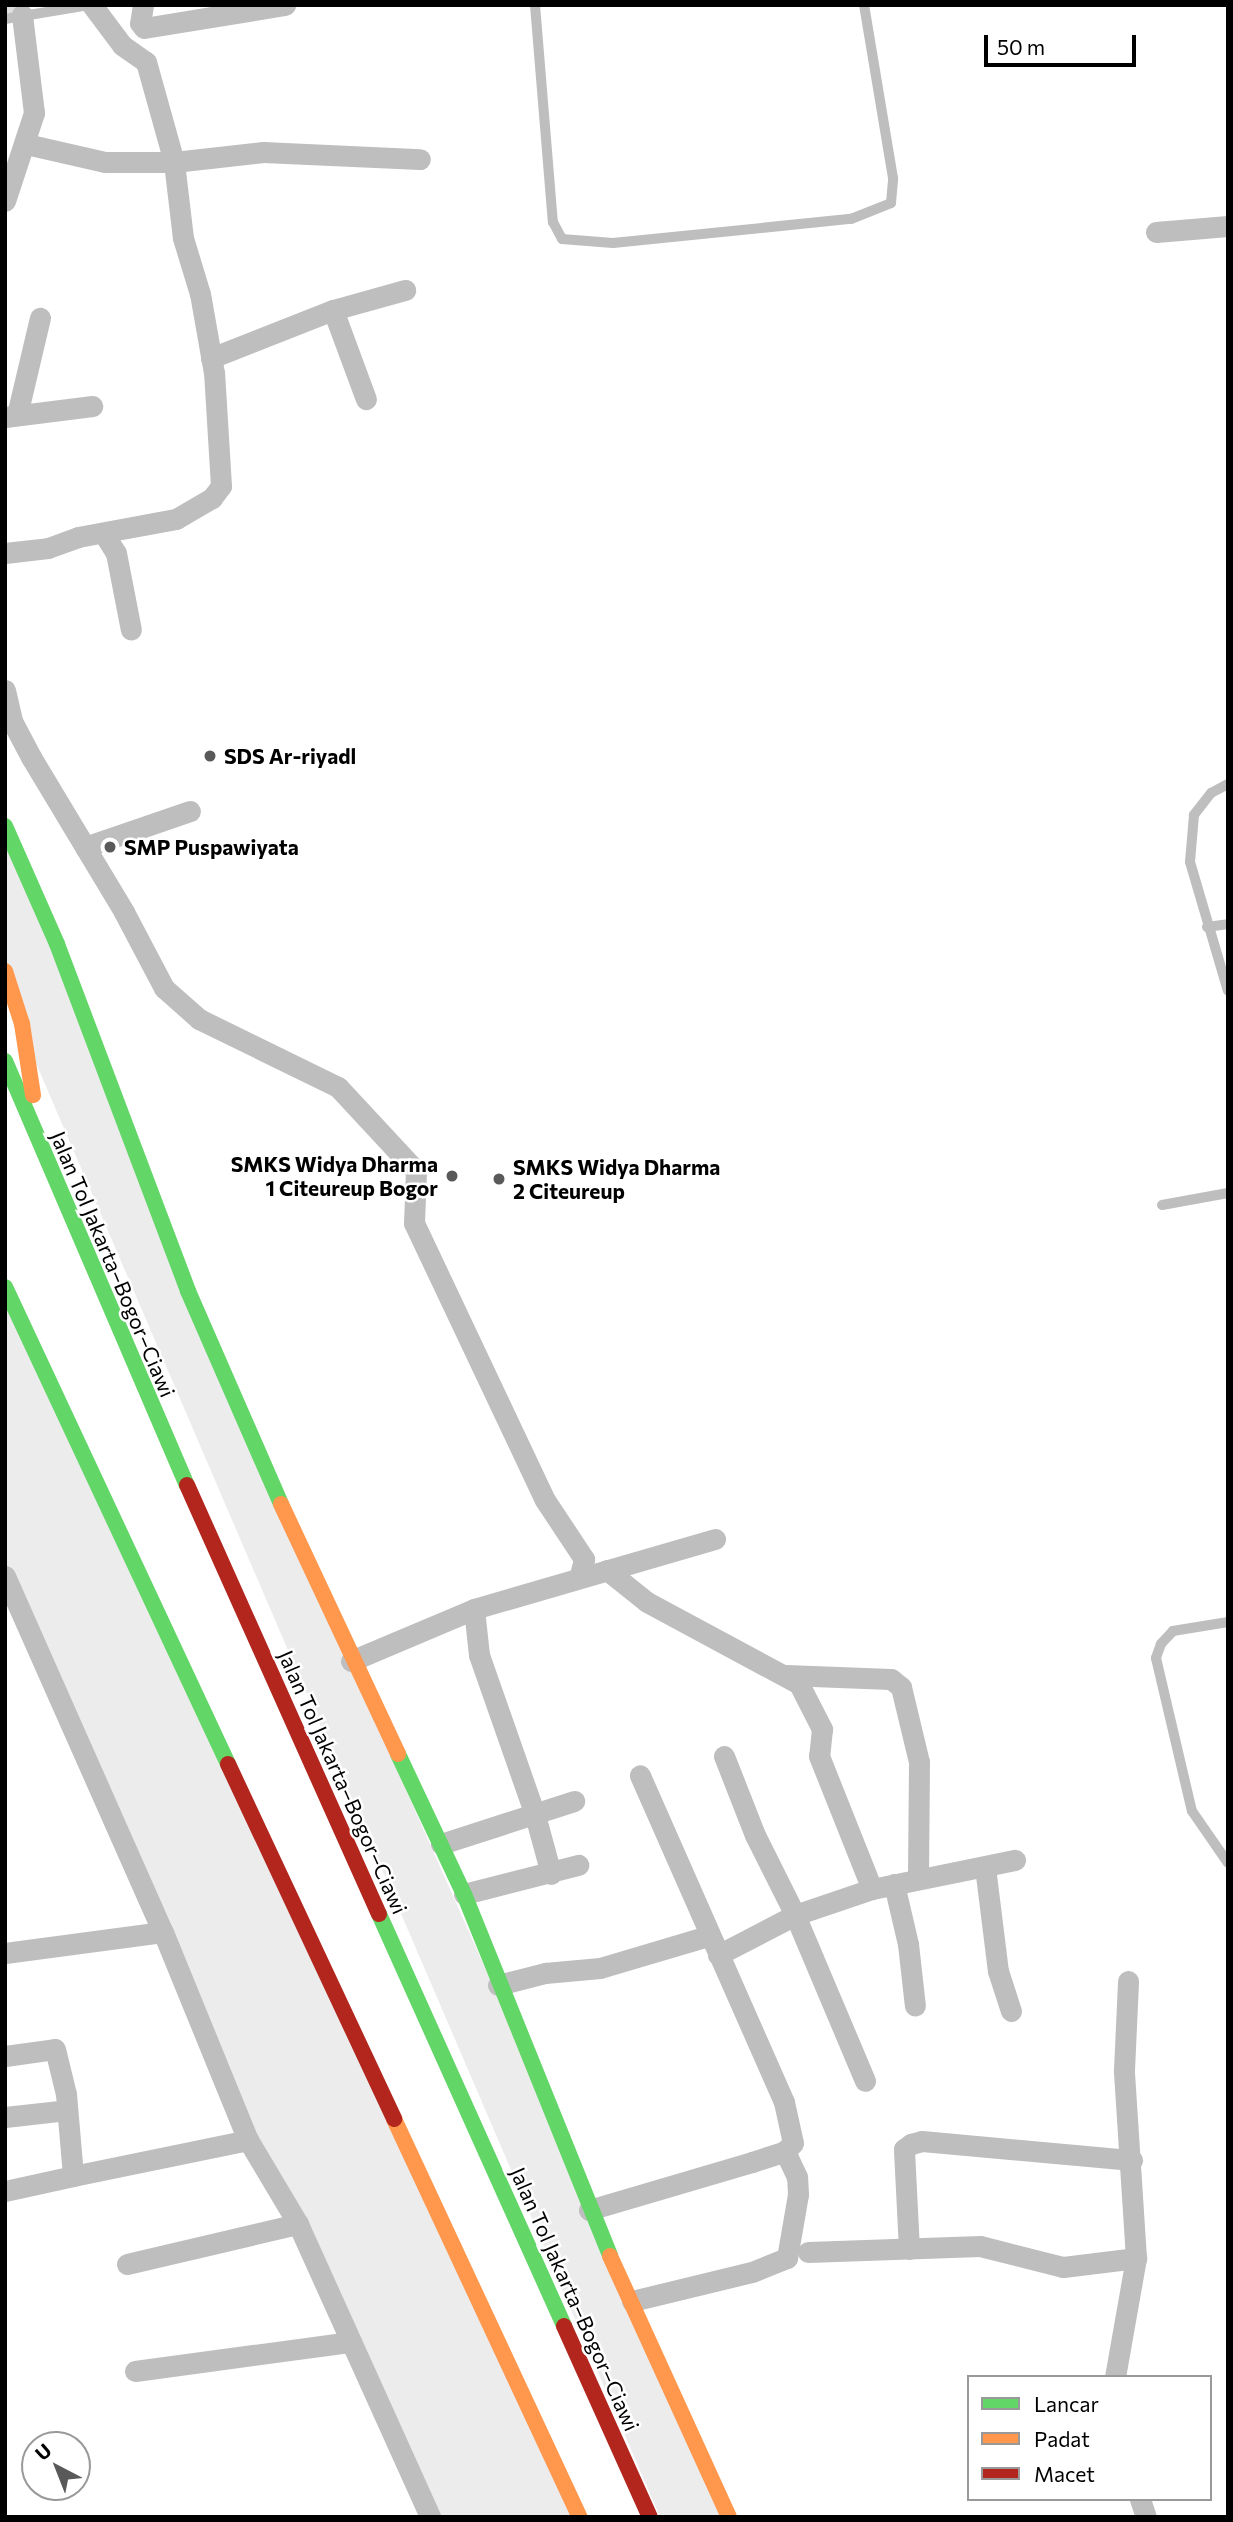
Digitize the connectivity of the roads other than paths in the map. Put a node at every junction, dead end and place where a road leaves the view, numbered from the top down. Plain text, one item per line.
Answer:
1 (90, 5) edge
2 (143, 5) edge
3 (285, 5) edge
4 (535, 5) edge
5 (864, 5) edge
6 (14, 17) edge
7 (26, 144) junction
8 (421, 159) dead end
9 (174, 162) junction
10 (5, 201) edge
11 (1228, 226) edge
12 (1156, 232) dead end
13 (405, 290) dead end
14 (333, 310) junction
15 (40, 318) dead end
16 (211, 358) junction
17 (366, 399) dead end
18 (92, 406) dead end
19 (11, 416) edge
20 (104, 534) junction
21 (5, 553) edge
22 (131, 630) dead end
23 (5, 690) edge
24 (9, 722) edge
25 (1228, 784) edge
26 (191, 811) dead end
27 (5, 826) edge
28 (85, 847) junction
29 (1228, 924) edge
30 (1207, 928) junction
31 (5, 971) edge
32 (1228, 991) edge
33 (5, 1061) edge
34 (43, 1152) junction
35 (1228, 1192) edge
36 (1162, 1205) dead end
37 (5, 1287) edge
38 (715, 1539) dead end
39 (607, 1570) junction
40 (580, 1575) junction
41 (5, 1576) edge
42 (474, 1609) junction
43 (1228, 1622) edge
44 (351, 1661) junction
45 (786, 1675) junction
46 (724, 1756) dead end
47 (640, 1776) dead end
48 (574, 1801) dead end
49 (536, 1815) junction
50 (441, 1844) junction
51 (1015, 1860) dead end
52 (1228, 1863) edge
53 (578, 1865) dead end
54 (985, 1867) junction
55 (551, 1874) junction
56 (918, 1877) junction
57 (894, 1884) junction
58 (872, 1889) junction
59 (464, 1894) junction
60 (795, 1915) junction
61 (163, 1932) junction
62 (713, 1946) junction
63 (5, 1953) edge
64 (1128, 1981) dead end
65 (498, 1985) junction
66 (915, 2006) dead end
67 (1011, 2011) dead end
68 (5, 2056) edge
69 (865, 2081) dead end
70 (66, 2110) junction
71 (5, 2117) edge
72 (248, 2140) junction
73 (785, 2151) junction
74 (1132, 2160) junction
75 (73, 2176) junction
76 (5, 2191) edge
77 (589, 2210) junction
78 (298, 2224) junction
79 (909, 2249) junction
80 (808, 2252) dead end
81 (1136, 2258) junction
82 (127, 2264) dead end
83 (632, 2301) junction
84 (349, 2342) junction
85 (135, 2371) dead end
86 (1115, 2375) edge
87 (430, 2517) edge
88 (580, 2517) edge
89 (650, 2517) edge
90 (729, 2517) edge

1 - 6 lane
1 - 9 street
2 - 3 street
4 - 5 lane
6 - 7 street
7 - 9 street
7 - 10 street
8 - 9 street
9 - 16 street
11 - 12 street
13 - 14 street
14 - 16 street
14 - 17 street
15 - 19 street
16 - 20 street
18 - 19 street
20 - 21 street
20 - 22 street
23 - 24 street
24 - 28 street
25 - 30 lane
26 - 28 street
27 - 44 main road
28 - 40 street
29 - 30 lane
30 - 32 lane
31 - 34 main road
33 - 34 main road, Jalan Tol Jakarta–Bogor–Ciawi
34 - 89 main road, Jalan Tol Jakarta–Bogor–Ciawi
35 - 36 lane
37 - 88 main road
38 - 39 street
39 - 40 street
39 - 45 street
40 - 42 street
41 - 61 street
42 - 44 street
42 - 49 street
43 - 52 lane
44 - 50 main road
45 - 56 street
45 - 58 street
46 - 60 street
47 - 62 street
48 - 49 street
49 - 50 street
49 - 55 street
50 - 59 main road
51 - 54 street
53 - 55 street
54 - 56 street
54 - 67 street
55 - 59 street
56 - 57 street
57 - 58 street
57 - 66 street
58 - 60 street
59 - 65 main road
60 - 62 street
60 - 69 street
61 - 63 street
61 - 72 street
62 - 65 street
62 - 73 street
64 - 74 street
65 - 77 main road
68 - 70 street
70 - 71 street
70 - 75 street
72 - 75 street
72 - 78 street
73 - 77 street
73 - 83 street
74 - 79 street
74 - 81 street
75 - 76 street
77 - 83 main road
78 - 82 street
78 - 84 street
79 - 80 street
79 - 81 street
81 - 86 street
83 - 90 main road
84 - 85 street
84 - 87 street

